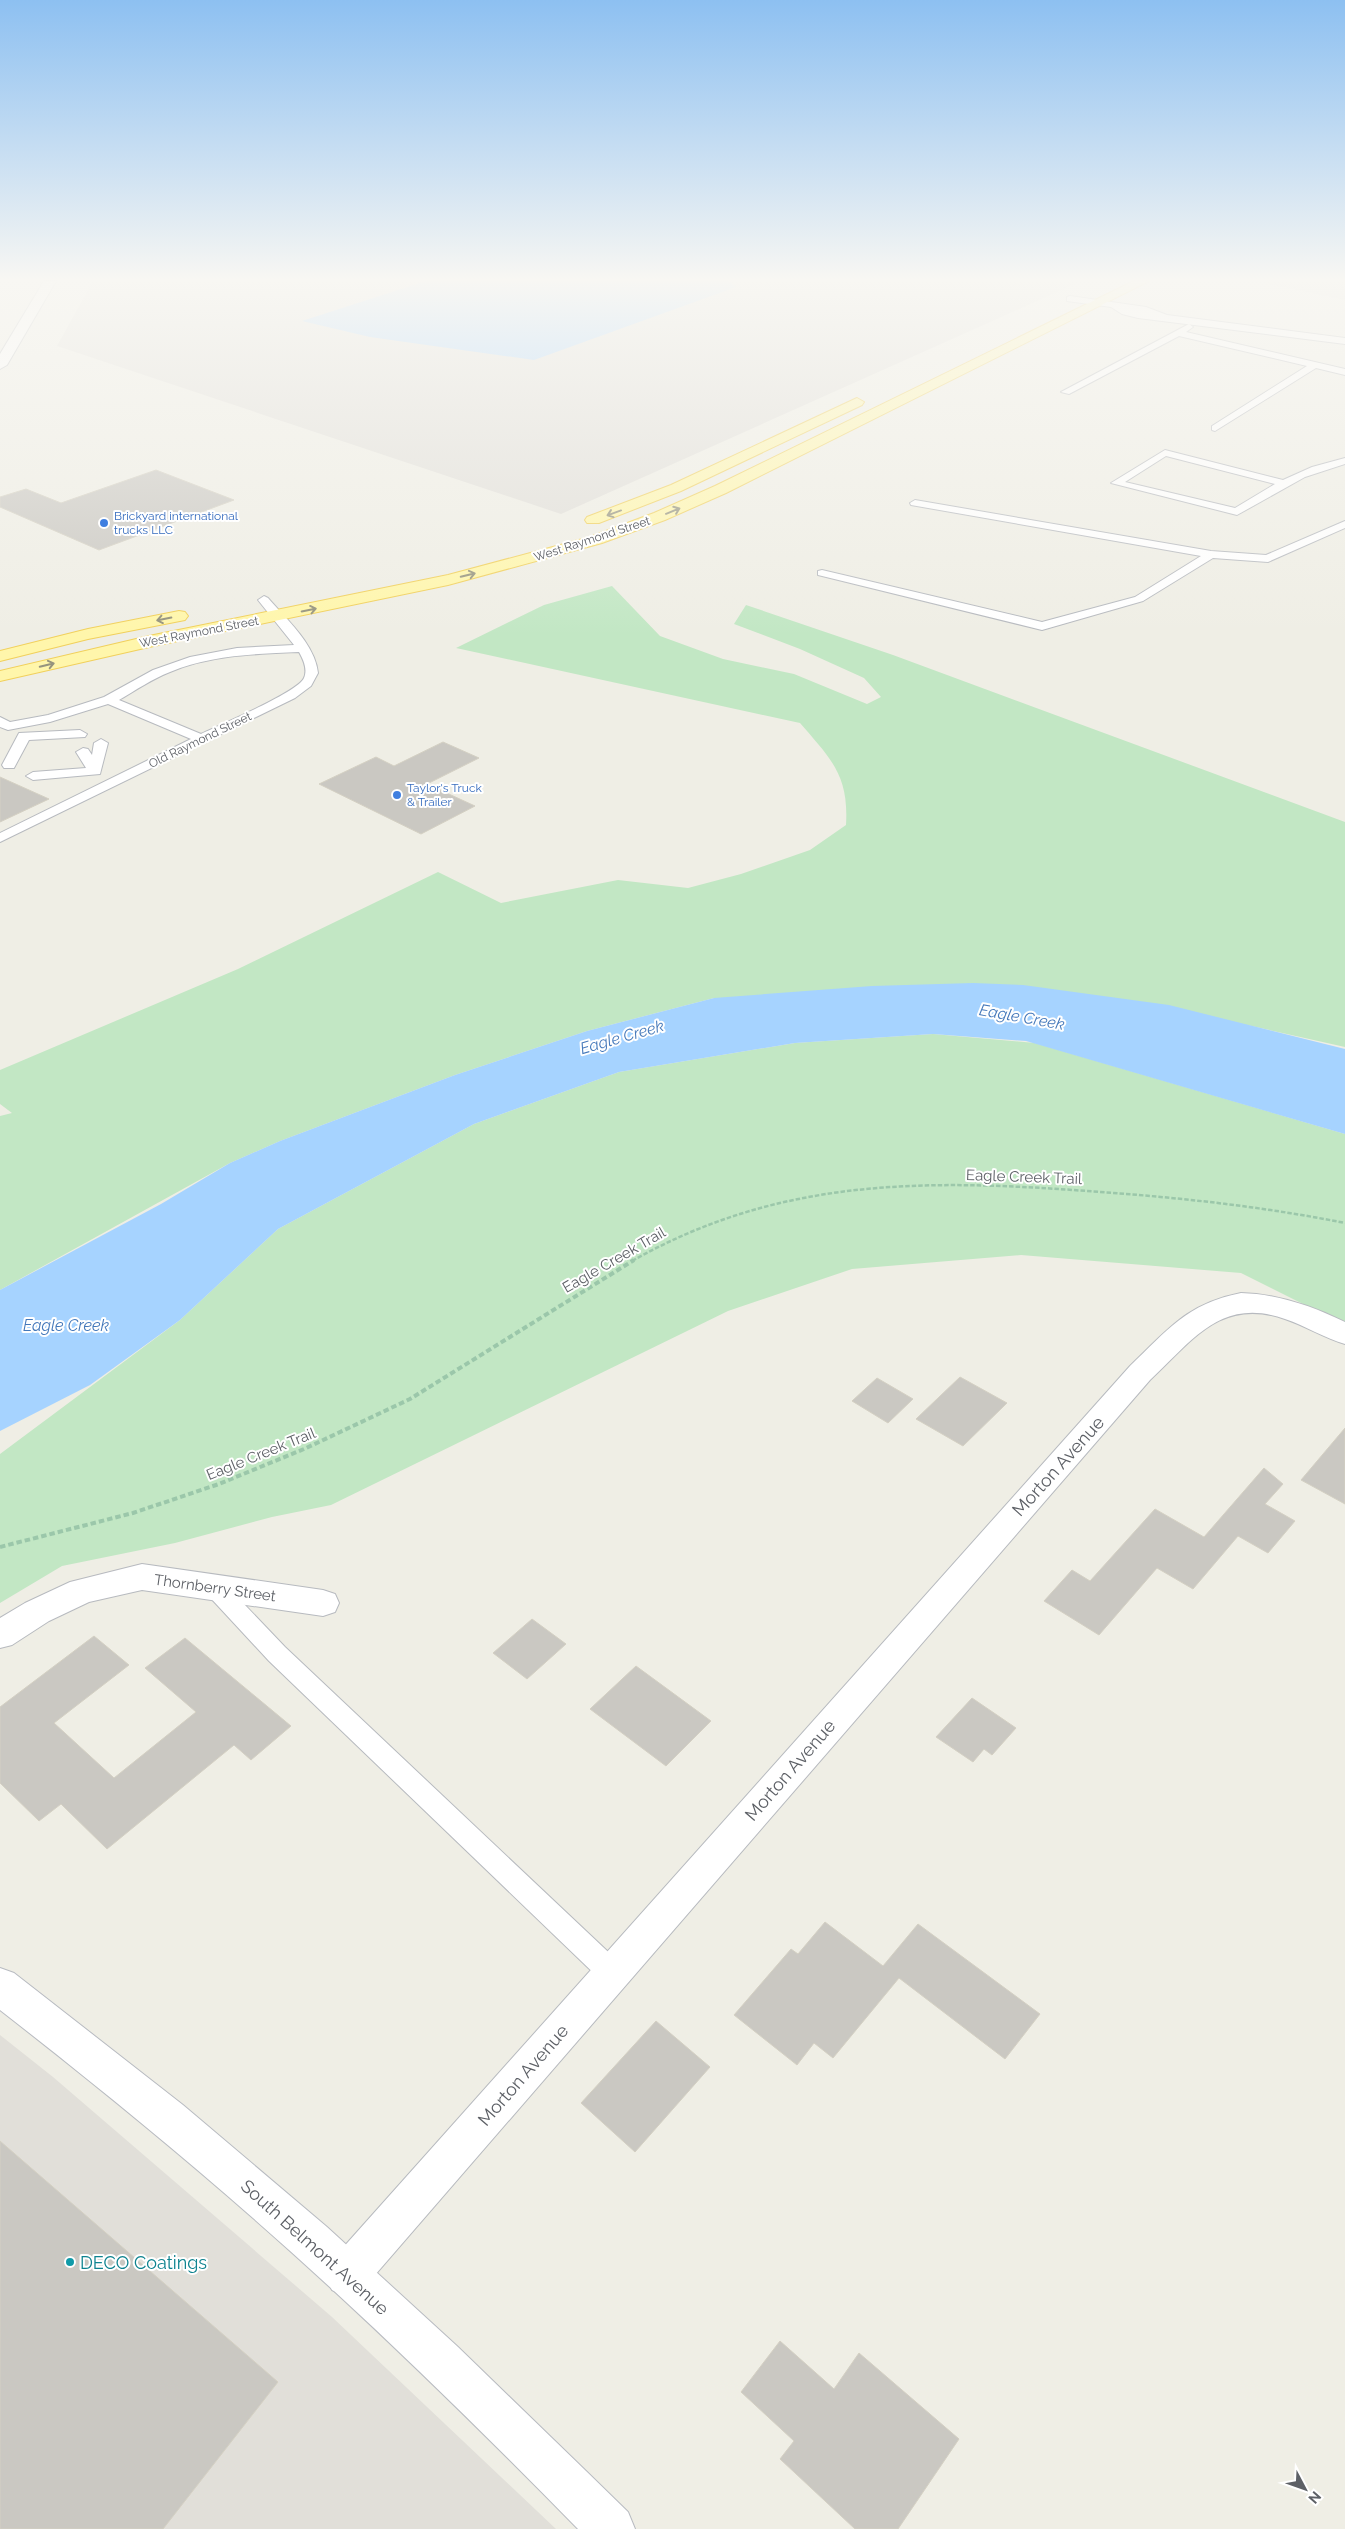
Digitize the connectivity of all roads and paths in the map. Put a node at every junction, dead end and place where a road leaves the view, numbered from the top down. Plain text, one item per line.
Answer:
1 (863, 399) edge
2 (904, 399) edge
3 (1261, 399) edge
4 (1215, 428) dead end
5 (1345, 461) edge
6 (1282, 483) junction
7 (915, 503) dead end
8 (1345, 524) edge
9 (579, 525) dead end
10 (1211, 554) junction
11 (822, 573) dead end
12 (282, 596) dead end
13 (264, 600) junction
14 (244, 603) dead end
15 (196, 612) dead end
16 (276, 616) junction
17 (302, 648) junction
18 (0, 656) edge
19 (0, 676) edge
20 (109, 700) junction
21 (3, 725) edge
22 (80, 734) dead end
23 (24, 736) junction
24 (202, 739) junction
25 (62, 742) dead end
26 (102, 743) dead end
27 (46, 748) dead end
28 (83, 752) dead end
29 (29, 756) dead end
30 (68, 759) dead end
31 (9, 765) dead end
32 (52, 767) dead end
33 (96, 771) junction
34 (33, 776) dead end
35 (114, 782) junction
36 (0, 838) edge
37 (1345, 1223) edge
38 (1345, 1334) edge
39 (0, 1547) edge
40 (214, 1588) junction
41 (323, 1603) dead end
42 (0, 1635) edge
43 (612, 1973) junction
44 (0, 1986) edge
45 (347, 2275) junction
46 (611, 2529) edge

1 -> 9 main road, West Raymond Street
16 -> 2 main road, West Raymond Street
3 - 4 lane
5 - 6 lane
6 - 6 lane
7 - 10 lane
8 - 10 lane
10 - 11 lane
12 - 13 main road, West Raymond Street
13 - 14 main road, West Raymond Street
13 - 16 lane, Old Raymond Street
15 -> 18 main road, West Raymond Street
16 - 17 lane, Old Raymond Street
19 -> 16 main road, West Raymond Street
17 - 20 lane
17 - 24 lane, Old Raymond Street
20 - 21 lane
20 - 24 lane
21 - 23 lane
22 - 23 lane
23 - 25 lane
23 - 27 lane
23 - 29 lane
23 - 31 lane
24 - 35 lane, Old Raymond Street
26 - 33 lane
28 - 33 lane
30 - 33 lane
32 - 33 lane
33 - 34 lane
33 - 35 lane
35 - 36 lane, Old Raymond Street
37 - 39 path, Eagle Creek Trail
38 - 43 street, Morton Avenue
40 - 41 street, Thornberry Street
40 - 42 street, Thornberry Street
40 - 43 lane
43 - 45 street, Morton Avenue
44 - 45 street, South Belmont Avenue
45 - 46 street, South Belmont Avenue

